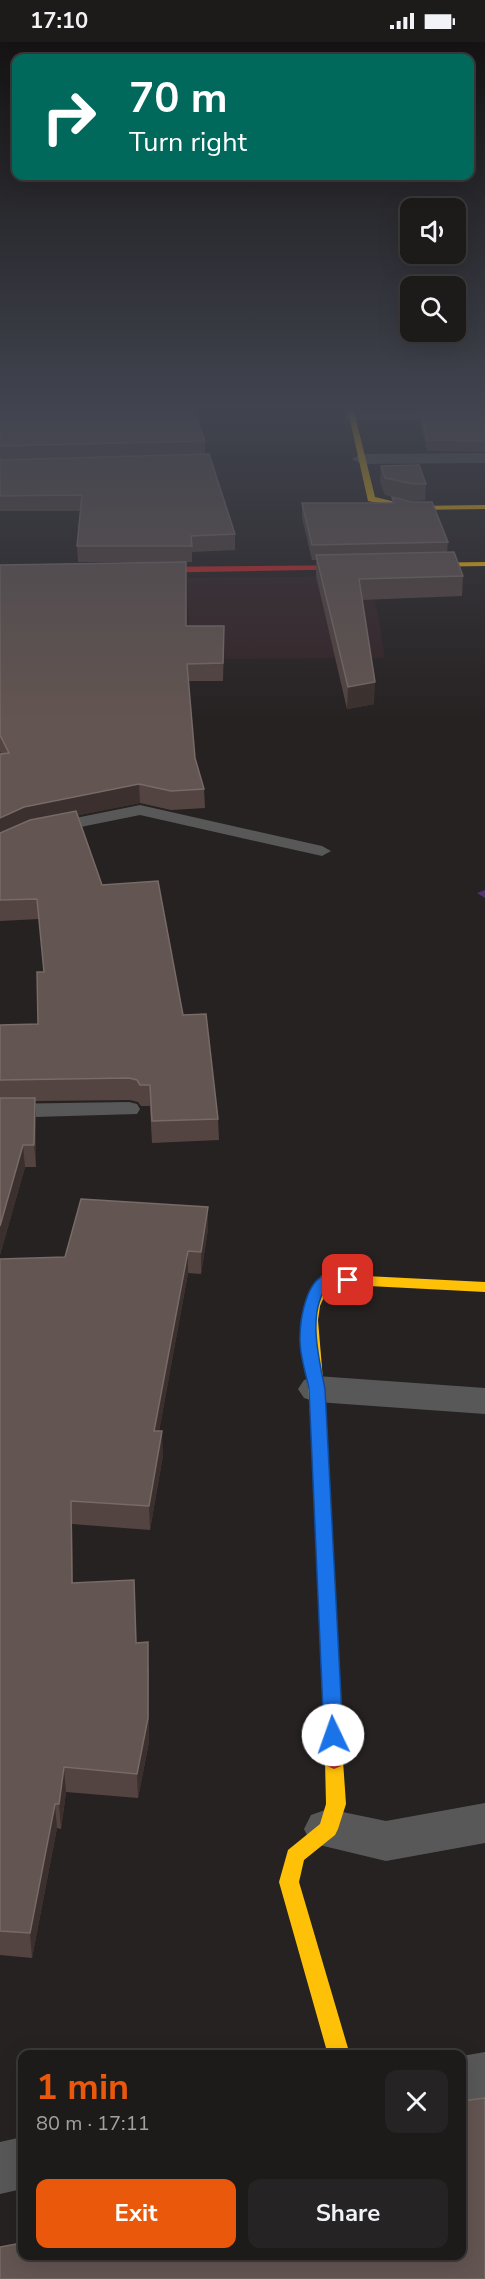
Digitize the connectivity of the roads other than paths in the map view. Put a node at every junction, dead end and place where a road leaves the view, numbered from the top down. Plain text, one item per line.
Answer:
1 (485, 564) edge
2 (379, 566) edge
3 (403, 566) edge
4 (131, 570) edge
5 (0, 846) edge
6 (322, 851) dead end
7 (129, 1109) dead end
8 (0, 1111) edge
9 (485, 1287) edge
10 (317, 1389) junction
11 (485, 1401) edge
12 (485, 1823) edge
13 (327, 1828) junction
14 (338, 2050) edge
15 (485, 2077) edge
16 (466, 2080) edge
17 (18, 2164) edge
18 (0, 2168) edge

1 - 3 street
2 - 4 street
5 - 6 lane
7 - 8 lane
9 - 10 street
10 - 11 street
10 - 13 street
12 - 13 street
13 - 14 street
15 - 16 street
17 - 18 street

